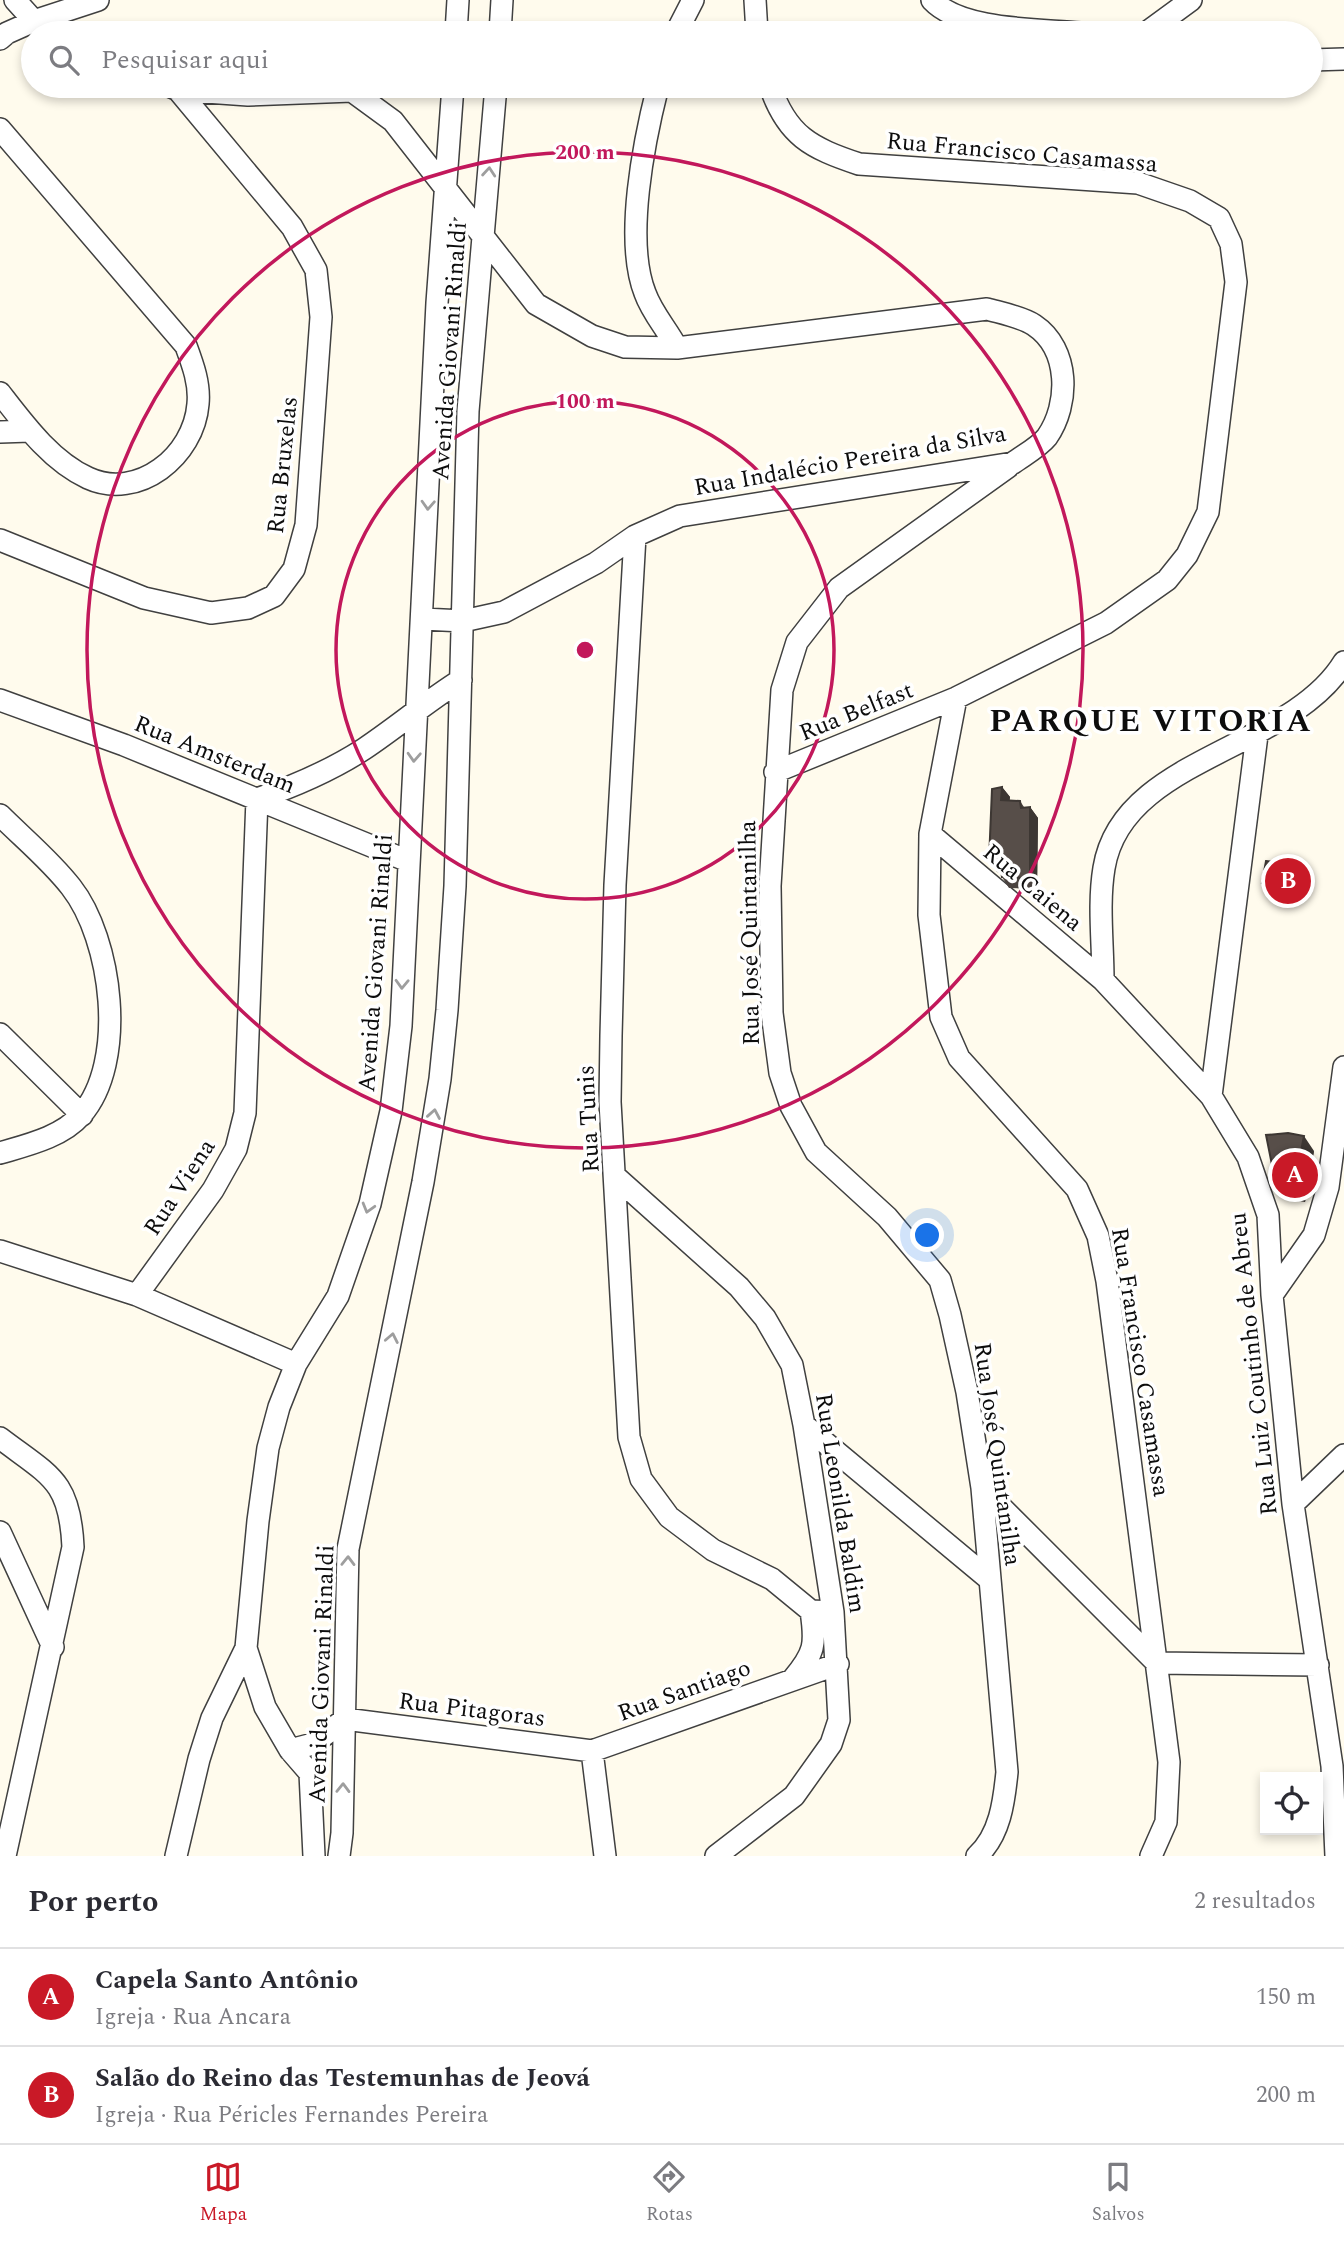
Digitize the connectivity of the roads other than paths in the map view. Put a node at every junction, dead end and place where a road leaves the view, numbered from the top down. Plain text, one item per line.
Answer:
1 (15, 0) edge
2 (98, 0) edge
3 (458, 0) edge
4 (502, 0) edge
5 (693, 0) edge
6 (755, 0) edge
7 (932, 0) edge
8 (1191, 0) edge
9 (34, 21) joint
10 (457, 21) edge
11 (501, 21) edge
12 (682, 21) edge
13 (756, 21) edge
14 (977, 21) edge
15 (1162, 21) edge
16 (21, 28) edge
17 (0, 39) edge
18 (1344, 59) edge
19 (1323, 60) edge
20 (182, 98) edge
21 (362, 98) edge
22 (452, 98) edge
23 (495, 98) edge
24 (656, 98) edge
25 (776, 98) edge
26 (0, 130) edge
27 (447, 192) junction
28 (483, 240) junction
29 (502, 264) junction
30 (480, 272) junction
31 (677, 348) junction
32 (0, 393) edge
33 (30, 431) junction
34 (0, 432) edge
35 (1013, 463) junction
36 (635, 536) junction
37 (0, 540) edge
38 (423, 619) junction
39 (463, 621) junction
40 (1344, 662) edge
41 (461, 680) junction
42 (956, 698) junction
43 (0, 700) edge
44 (417, 708) junction
45 (1257, 734) junction
46 (775, 772) junction
47 (257, 799) junction
48 (0, 815) edge
49 (930, 834) junction
50 (408, 861) junction
51 (1102, 980) junction
52 (0, 1034) edge
53 (1344, 1067) edge
54 (1210, 1096) junction
55 (82, 1115) junction
56 (0, 1153) edge
57 (617, 1178) junction
58 (0, 1251) edge
59 (137, 1295) junction
60 (1272, 1295) junction
61 (296, 1364) junction
62 (804, 1425) junction
63 (0, 1438) edge
64 (1344, 1455) edge
65 (982, 1488) junction
66 (1293, 1504) junction
67 (0, 1532) edge
68 (989, 1579) junction
69 (811, 1611) junction
70 (833, 1612) junction
71 (53, 1647) junction
72 (246, 1648) junction
73 (1157, 1663) junction
74 (838, 1664) junction
75 (1318, 1665) junction
76 (793, 1679) junction
77 (345, 1719) junction
78 (1344, 1738) edge
79 (290, 1750) junction
80 (592, 1751) junction
81 (1332, 1766) junction
82 (5, 1856) edge
83 (176, 1856) edge
84 (314, 1856) edge
85 (338, 1856) edge
86 (605, 1856) edge
87 (716, 1856) edge
88 (977, 1856) edge
89 (1151, 1856) edge
90 (1336, 1856) edge

1 - 9 street
2 - 9 street
3 - 10 street
4 - 11 street
5 - 12 street
6 - 13 street
7 - 14 street
8 - 15 street
16 - 17 street
18 - 19 street
20 - 37 street, Rua Bruxelas
21 - 27 street, Rua Indalécio Pereira da Silva
22 - 27 street, Avenida Giovani Rinaldi
28 -> 23 street, Avenida Giovani Rinaldi
24 - 31 street
25 - 42 street, Rua Francisco Casamassa
26 - 33 street
27 - 28 street, Rua Indalécio Pereira da Silva
27 -> 38 street, Avenida Giovani Rinaldi
28 - 29 street, Rua Indalécio Pereira da Silva
28 - 30 street, Avenida Giovani Rinaldi
29 - 30 street
29 - 31 street, Rua Indalécio Pereira da Silva
30 - 39 street, Avenida Giovani Rinaldi
31 - 35 street, Rua Indalécio Pereira da Silva
32 - 33 street
33 - 34 street
35 - 36 street, Rua Indalécio Pereira da Silva
35 - 46 street, Rua José Quintanilha
36 - 39 street, Rua Indalécio Pereira da Silva
36 - 57 street, Rua Tunis
38 - 39 street
38 - 44 street, Avenida Giovani Rinaldi
39 - 41 street, Avenida Giovani Rinaldi
40 - 45 street
41 - 44 street
77 -> 41 street, Avenida Giovani Rinaldi
42 - 46 street, Rua Belfast
42 - 49 street, Rua Francisco Casamassa
43 - 47 street, Rua Amsterdam
44 - 47 street
44 -> 50 street, Avenida Giovani Rinaldi
45 - 51 street
45 - 54 street
46 - 65 street, Rua José Quintanilha
47 - 50 street, Rua Amsterdam
47 - 59 street, Rua Viena
48 - 55 street
49 - 51 street, Rua Caiena
49 - 73 street, Rua Francisco Casamassa
50 -> 61 street, Avenida Giovani Rinaldi
51 - 54 street, Rua Luiz Coutinho de Abreu
52 - 55 street
53 - 60 street
54 - 60 street, Rua Luiz Coutinho de Abreu
55 - 56 street
57 - 62 street, Rua Leonilda Baldim
57 - 69 street, Rua Tunis
58 - 59 street
59 - 61 street
60 - 66 street, Rua Luiz Coutinho de Abreu
61 - 72 street, Avenida Giovani Rinaldi
62 - 68 street
62 - 70 street, Rua Leonilda Baldim
63 - 71 street
64 - 66 street
65 - 68 street, Rua José Quintanilha
65 - 73 street
66 - 75 street, Rua Luiz Coutinho de Abreu
67 - 71 street
68 - 88 street, Rua José Quintanilha
69 - 70 street
69 - 76 street
70 - 74 street, Rua Leonilda Baldim
71 - 82 street
72 - 79 street, Avenida Giovani Rinaldi
72 - 83 street
73 - 75 street
73 - 89 street, Rua Francisco Casamassa
74 - 76 street
74 - 87 street, Rua Leonilda Baldim
75 - 81 street, Rua Luiz Coutinho de Abreu
76 - 80 street, Rua Santiago
77 - 79 street
77 - 80 street, Rua Pitagoras
85 -> 77 street, Avenida Giovani Rinaldi
78 - 81 street
79 - 84 street, Avenida Giovani Rinaldi
80 - 86 street
81 - 90 street, Rua Luiz Coutinho de Abreu

